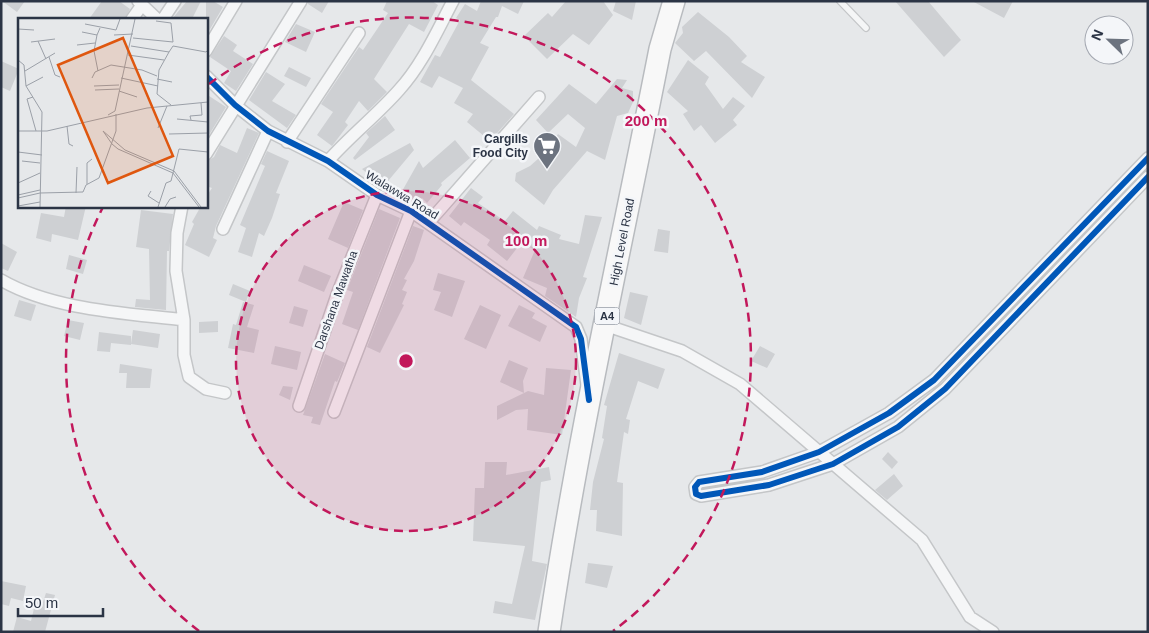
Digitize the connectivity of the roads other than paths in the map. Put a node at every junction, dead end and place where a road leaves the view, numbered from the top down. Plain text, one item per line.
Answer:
1 (175, 1) edge
2 (236, 1) edge
3 (301, 1) edge
4 (453, 1) edge
5 (674, 1) edge
6 (840, 1) edge
7 (140, 3) edge
8 (132, 18) edge
9 (157, 18) edge
10 (164, 18) edge
11 (866, 28) dead end
12 (359, 33) dead end
13 (208, 47) edge
14 (208, 78) edge
15 (540, 97) dead end
16 (235, 105) junction
17 (268, 131) junction
18 (287, 142) junction
19 (208, 151) edge
20 (1148, 158) edge
21 (328, 161) junction
22 (1148, 177) edge
23 (377, 195) junction
24 (182, 208) edge
25 (411, 211) junction
26 (429, 222) junction
27 (223, 228) dead end
28 (1, 280) edge
29 (184, 320) junction
30 (605, 325) junction
31 (225, 393) dead end
32 (589, 400) junction
33 (299, 406) dead end
34 (334, 412) dead end
35 (819, 452) junction
36 (833, 464) junction
37 (549, 632) edge
38 (993, 632) edge

1 - 10 street
2 - 13 street
3 - 16 street
4 - 21 street
5 - 30 highway, High Level Road / A4
6 - 11 lane
7 - 8 street
7 - 9 street
12 - 18 street
14 - 16 street, Walawwa Road
15 - 26 street
16 - 17 street, Walawwa Road
16 - 19 street
17 - 18 street, Walawwa Road
17 - 27 street
18 - 21 street, Walawwa Road
20 - 35 street
21 - 23 street, Walawwa Road
22 - 36 street
23 - 25 street, Walawwa Road
23 - 33 street, Darshana Mawatha
24 - 29 street
25 - 26 street, Walawwa Road
25 - 34 street
26 - 32 street, Walawwa Road
28 - 29 street
29 - 31 street
30 - 32 highway, High Level Road / A4
30 - 35 street
32 - 37 highway, High Level Road / A4
35 - 36 street
35 - 36 street
36 - 38 street

